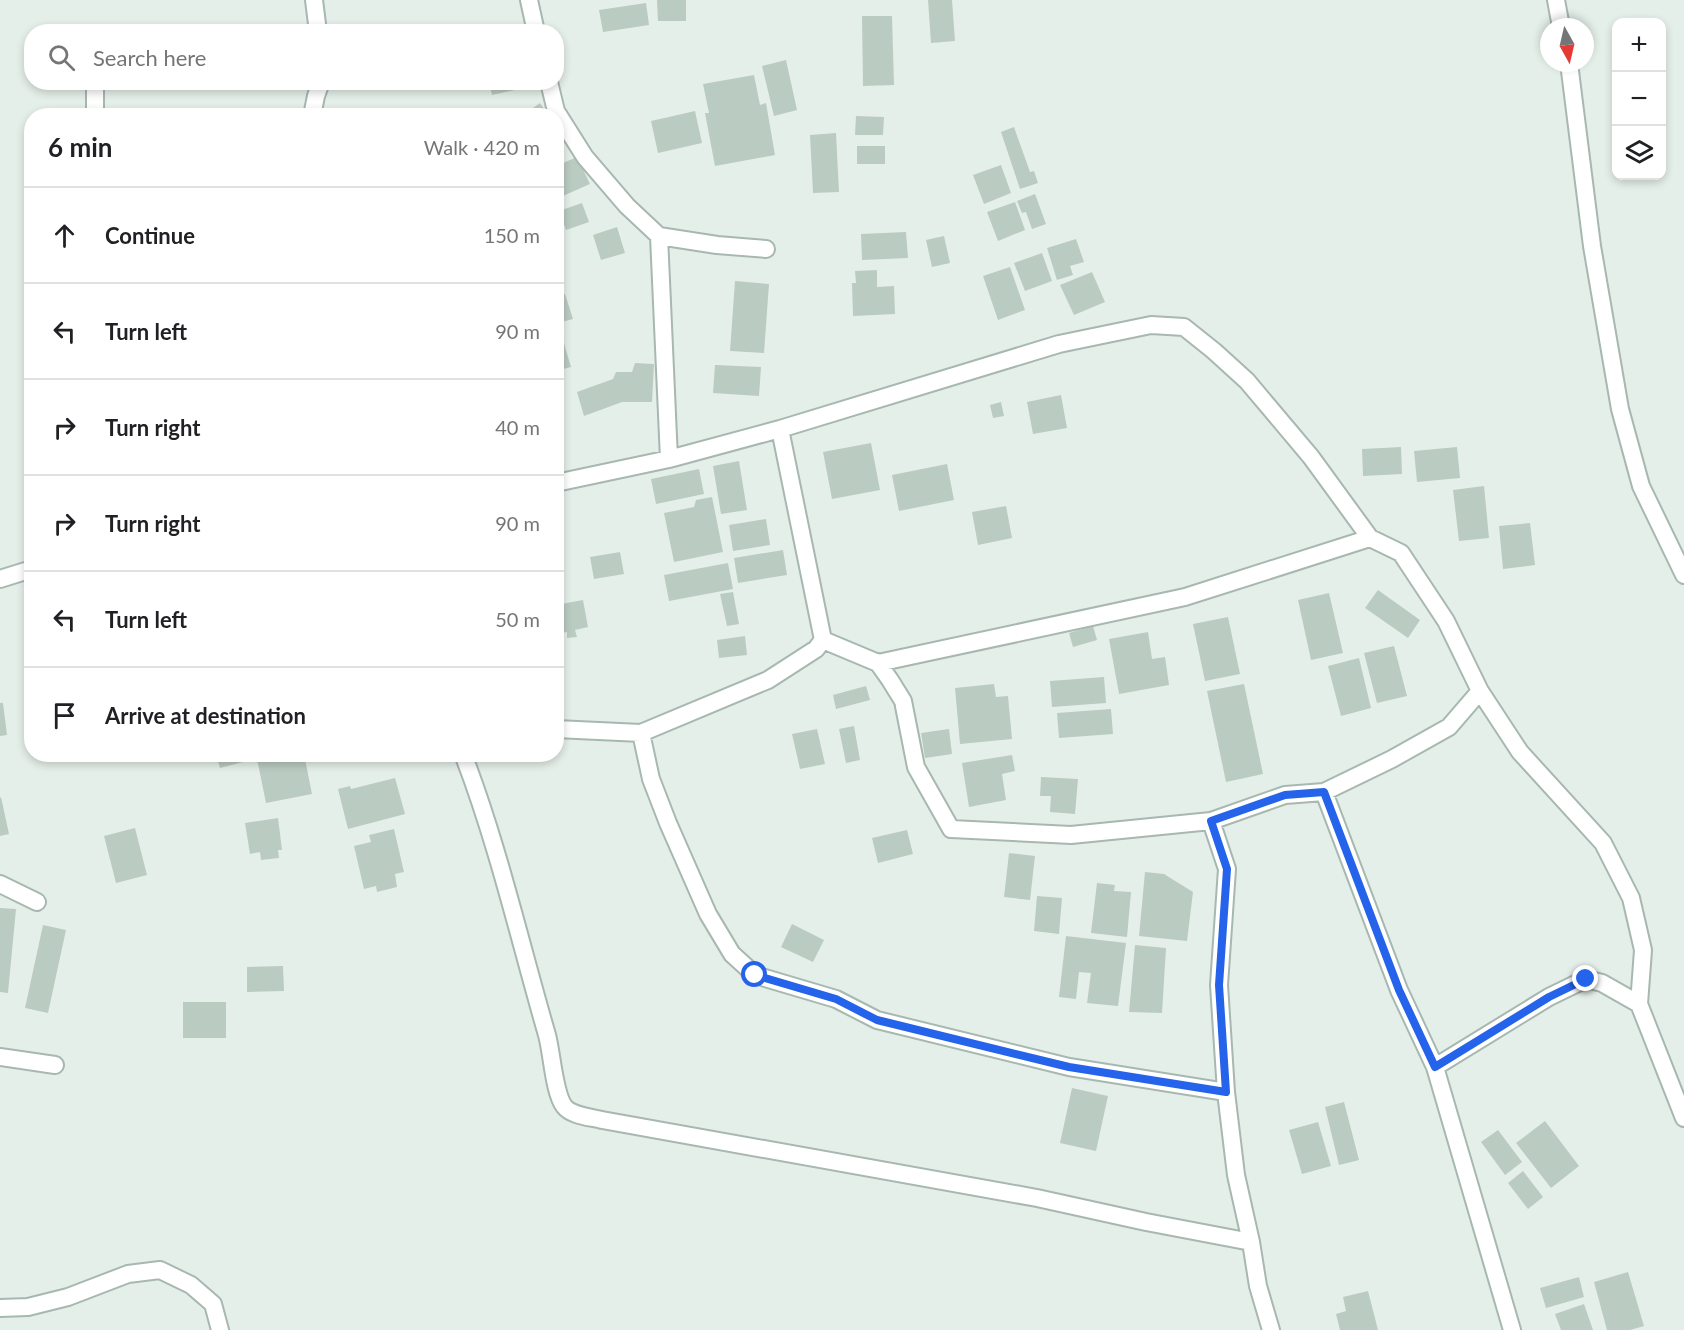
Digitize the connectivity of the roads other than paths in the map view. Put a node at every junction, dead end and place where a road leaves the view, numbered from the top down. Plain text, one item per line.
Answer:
1 (314, 0) edge
2 (529, 0) edge
3 (1556, 0) edge
4 (1559, 18) edge
5 (317, 24) edge
6 (534, 24) edge
7 (1570, 72) edge
8 (94, 90) edge
9 (318, 90) edge
10 (551, 90) edge
11 (95, 108) edge
12 (314, 108) edge
13 (555, 108) edge
14 (564, 124) edge
15 (659, 236) junction
16 (766, 249) dead end
17 (780, 429) junction
18 (669, 459) junction
19 (564, 481) edge
20 (1370, 538) junction
21 (24, 572) edge
22 (1684, 575) edge
23 (0, 579) edge
24 (823, 640) junction
25 (879, 663) junction
26 (1480, 691) junction
27 (564, 729) edge
28 (641, 733) junction
29 (466, 762) edge
30 (1324, 792) junction
31 (1211, 821) junction
32 (0, 884) edge
33 (37, 902) dead end
34 (1639, 1004) junction
35 (0, 1057) edge
36 (55, 1065) dead end
37 (1435, 1067) junction
38 (1226, 1092) junction
39 (1684, 1118) edge
40 (1251, 1242) junction
41 (0, 1308) edge
42 (220, 1330) edge
43 (1271, 1330) edge
44 (1512, 1330) edge

1 - 5 street
2 - 6 street
3 - 4 street
7 - 22 street
8 - 11 street
9 - 12 street
10 - 13 street
14 - 15 street
15 - 16 street
15 - 18 street
17 - 18 street
17 - 20 street
17 - 24 street
18 - 19 street
20 - 25 street
20 - 26 street
21 - 23 street
24 - 25 street
24 - 28 street
25 - 31 street
26 - 30 street
26 - 34 street
27 - 28 street
28 - 38 street
29 - 40 street
30 - 31 street
30 - 37 street
31 - 38 street
32 - 33 street
34 - 37 street
34 - 39 street
35 - 36 street
37 - 44 street
38 - 40 street
40 - 43 street
41 - 42 street

